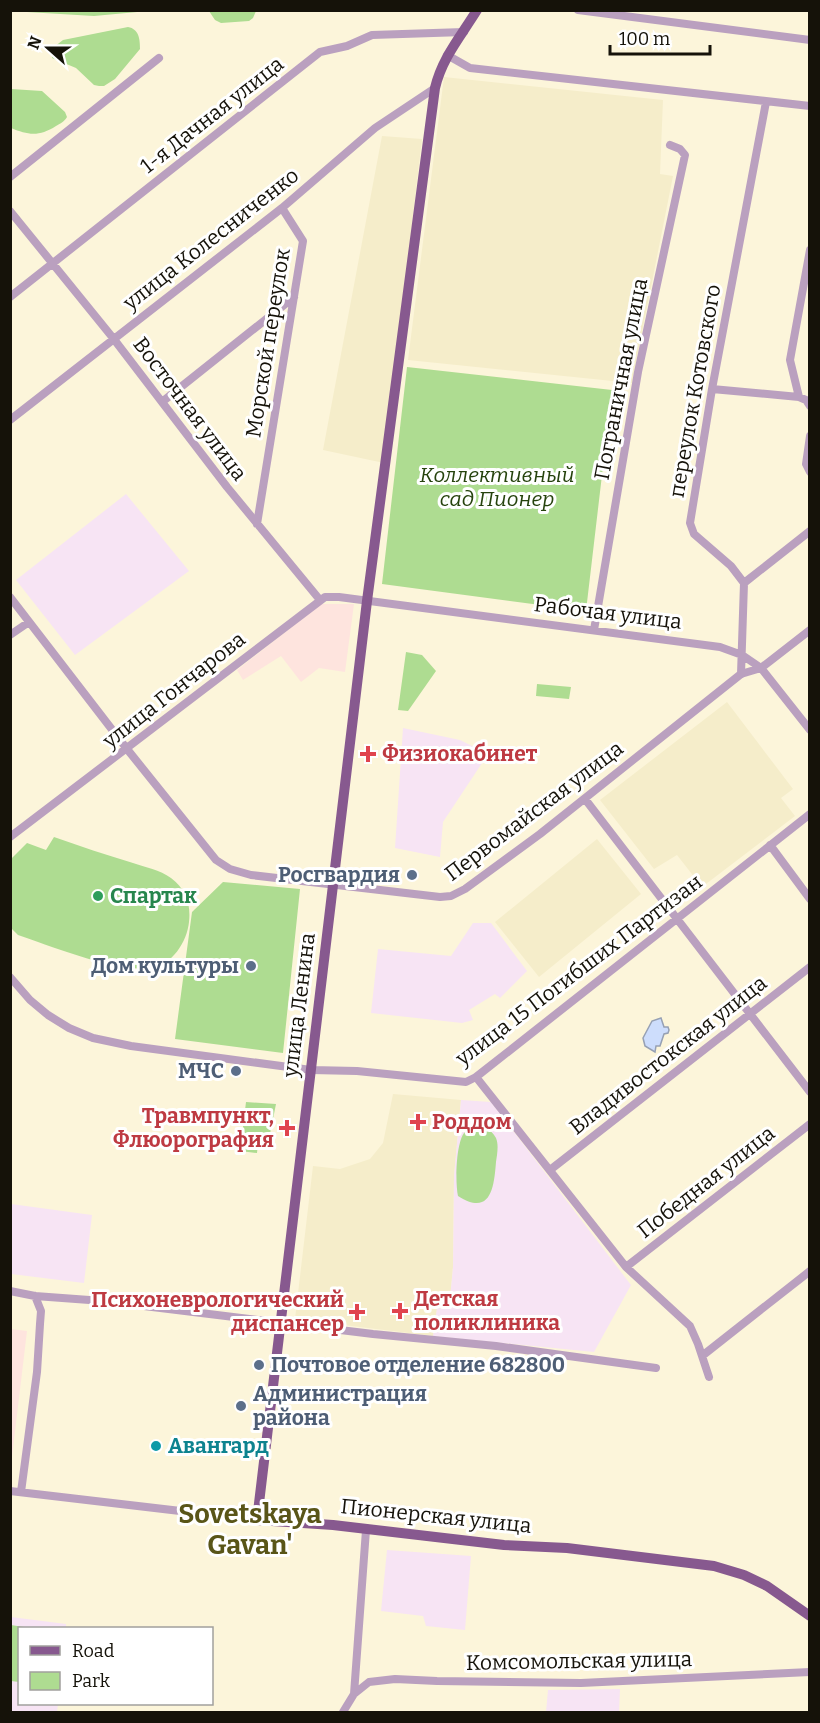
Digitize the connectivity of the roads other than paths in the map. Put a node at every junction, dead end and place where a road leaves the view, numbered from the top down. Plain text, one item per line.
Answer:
1 (477, 10) edge
2 (578, 10) edge
3 (464, 32) junction
4 (810, 40) edge
5 (447, 55) junction
6 (159, 58) dead end
7 (435, 88) junction
8 (766, 102) junction
9 (810, 106) edge
10 (670, 146) dead end
11 (10, 177) edge
12 (282, 208) junction
13 (10, 211) edge
14 (810, 250) edge
15 (53, 264) junction
16 (10, 297) edge
17 (294, 297) junction
18 (113, 338) junction
19 (712, 389) junction
20 (799, 396) junction
21 (162, 402) junction
22 (810, 406) edge
23 (10, 420) edge
24 (810, 436) edge
25 (810, 472) edge
26 (258, 524) junction
27 (810, 531) edge
28 (744, 583) junction
29 (10, 597) edge
30 (320, 600) junction
31 (367, 601) junction
32 (29, 621) junction
33 (594, 630) junction
34 (810, 630) edge
35 (10, 635) edge
36 (742, 655) junction
37 (761, 668) junction
38 (741, 674) junction
39 (808, 726) edge
40 (127, 749) junction
41 (585, 799) junction
42 (810, 814) edge
43 (10, 837) edge
44 (770, 845) junction
45 (333, 884) junction
46 (810, 900) edge
47 (676, 920) junction
48 (810, 967) edge
49 (10, 977) edge
50 (750, 1014) junction
51 (310, 1070) junction
52 (476, 1077) junction
53 (810, 1092) edge
54 (810, 1124) edge
55 (550, 1170) junction
56 (626, 1267) junction
57 (810, 1271) edge
58 (10, 1291) edge
59 (34, 1296) junction
60 (280, 1322) junction
61 (702, 1356) junction
62 (656, 1368) dead end
63 (709, 1377) dead end
64 (10, 1491) edge
65 (21, 1492) junction
66 (256, 1520) junction
67 (366, 1530) junction
68 (810, 1616) edge
69 (810, 1672) edge
70 (354, 1694) junction
71 (343, 1713) edge

1 - 3 main road, улица Ленина
2 - 4 street
3 - 5 main road, улица Ленина
3 - 15 street, 1-я Дачная улица
5 - 7 main road, улица Ленина
5 - 8 street
6 - 11 street
7 - 12 street, улица Колесниченко
7 - 31 main road, улица Ленина
8 - 9 street
8 - 19 street, переулок Котовского
10 - 33 street, Пограничная улица
12 - 17 street, Морской переулок
12 - 18 street, улица Колесниченко
13 - 15 street, Восточная улица
14 - 20 street
15 - 16 street, 1-я Дачная улица
15 - 18 street, Восточная улица
17 - 21 street
17 - 26 street, Морской переулок
18 - 21 street, Восточная улица
18 - 23 street, улица Колесниченко
19 - 20 street
19 - 28 street, переулок Котовского
20 - 22 street
21 - 26 street, Восточная улица
24 - 25 street
26 - 30 street, Восточная улица
27 - 28 street
28 - 36 street
29 - 32 street, Первомайская улица
30 - 31 street
30 - 40 street, улица Гончарова
31 - 33 street, Рабочая улица
31 - 45 main road, улица Ленина
32 - 35 street
32 - 40 street, Первомайская улица
33 - 36 street, Рабочая улица
34 - 37 street, Первомайская улица
36 - 37 street, Рабочая улица
36 - 38 street
37 - 38 street, Первомайская улица
37 - 39 street, Рабочая улица
38 - 41 street, Первомайская улица
40 - 43 street, улица Гончарова
40 - 45 street, Первомайская улица
41 - 45 street, Первомайская улица
41 - 47 street
42 - 44 street, улица 15 Погибших Партизан
44 - 46 street
44 - 47 street, улица 15 Погибших Партизан
45 - 51 main road, улица Ленина
47 - 50 street
47 - 52 street, улица 15 Погибших Партизан
48 - 50 street, Владивостокская улица
49 - 51 street, улица 15 Погибших Партизан
50 - 53 street
50 - 55 street, Владивостокская улица
51 - 52 street, улица 15 Погибших Партизан
51 - 60 main road, улица Ленина
52 - 55 street
54 - 56 street, Победная улица
55 - 56 street
56 - 61 street
57 - 61 street
58 - 59 street
59 - 60 street
59 - 65 street
60 - 62 street
60 - 66 main road, улица Ленина
61 - 63 street
64 - 65 street, Пионерская улица
65 - 66 street, Пионерская улица
66 - 67 main road, Пионерская улица
67 - 68 main road, Пионерская улица
67 - 70 street
69 - 70 street, Комсомольская улица
70 - 71 street

